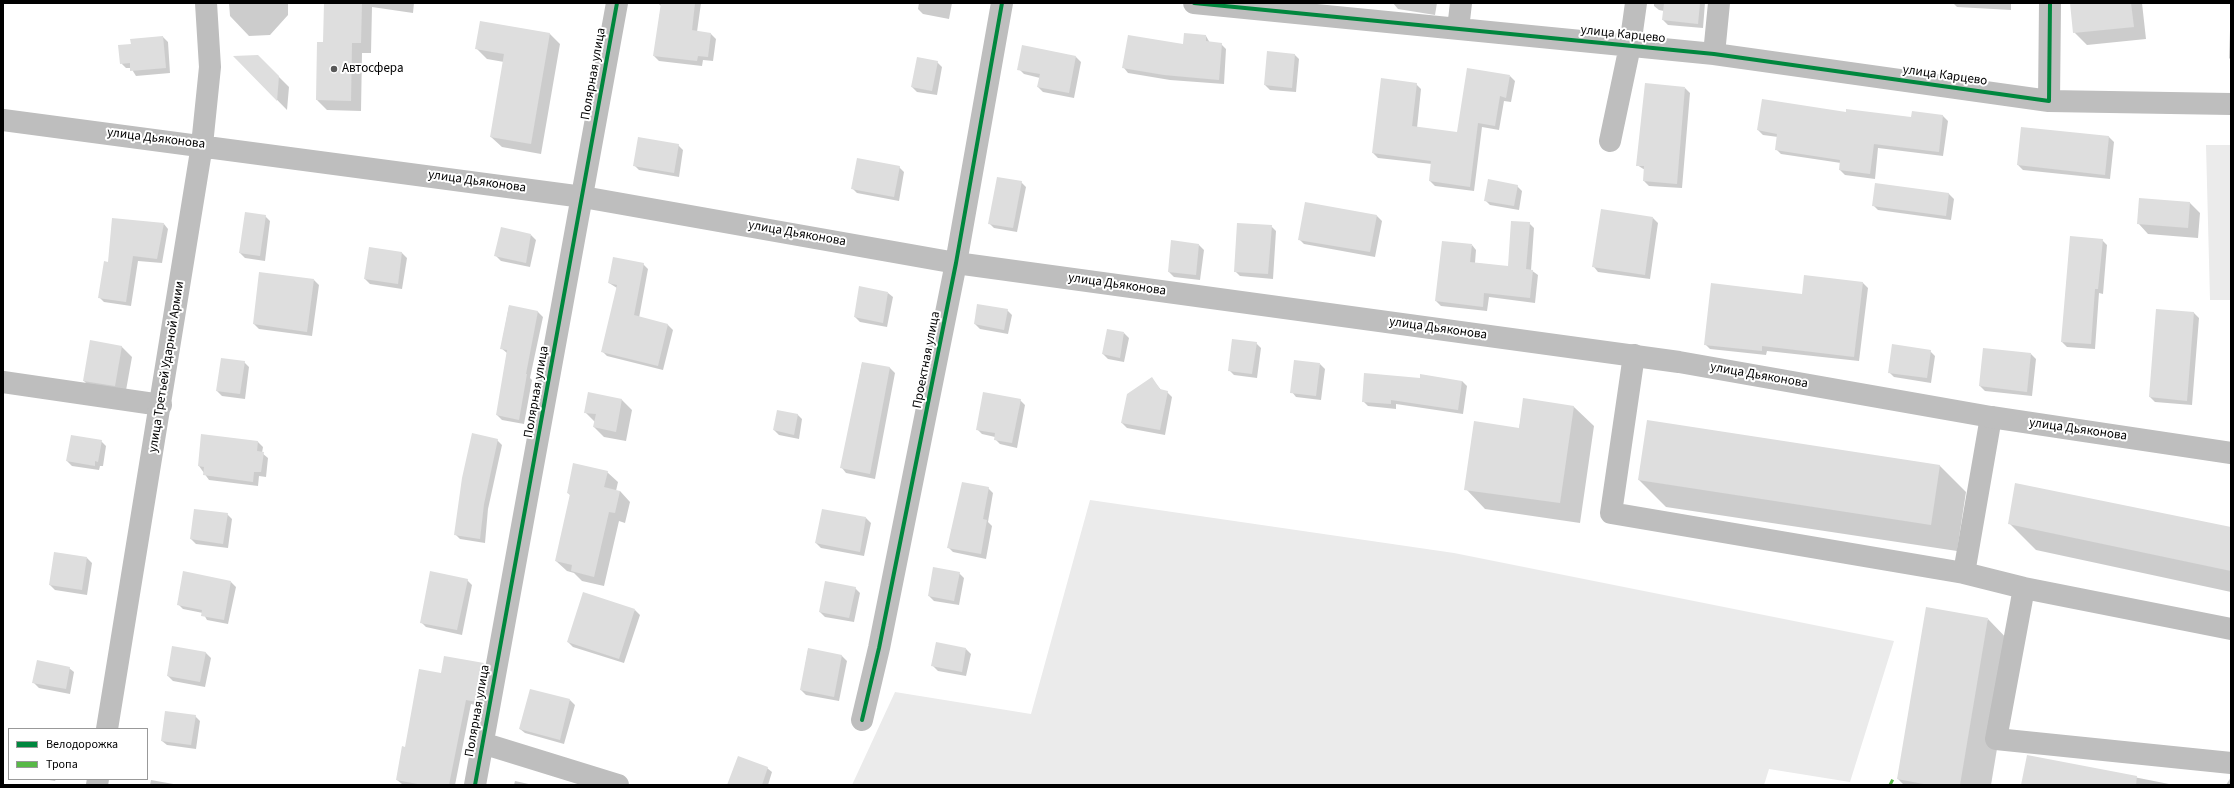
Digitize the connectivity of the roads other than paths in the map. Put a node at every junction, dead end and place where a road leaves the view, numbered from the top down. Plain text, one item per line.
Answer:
1 (206, 3) edge
2 (617, 3) edge
3 (1002, 3) edge
4 (1194, 3) edge
5 (1461, 3) edge
6 (1636, 3) edge
7 (1719, 3) edge
8 (2050, 3) edge
9 (1458, 29) junction
10 (1630, 46) junction
11 (1714, 54) junction
12 (2049, 101) junction
13 (2231, 104) edge
14 (3, 120) edge
15 (1610, 141) dead end
16 (202, 145) junction
17 (583, 197) junction
18 (956, 262) junction
19 (1634, 355) junction
20 (3, 382) edge
21 (161, 405) junction
22 (1991, 417) junction
23 (2231, 453) edge
24 (1964, 573) junction
25 (2024, 588) junction
26 (2231, 629) edge
27 (862, 720) dead end
28 (107, 728) edge
29 (482, 743) junction
30 (2231, 763) edge
31 (474, 785) edge
32 (618, 785) edge

1 - 16 main road, улица Третьей Ударной Армии
2 - 17 main road, Полярная улица
3 - 18 main road, Проектная улица
4 - 9 main road, улица Карцево
5 - 9 main road
6 - 10 main road
7 - 11 main road
8 - 12 main road
9 - 10 main road, улица Карцево
10 - 11 main road, улица Карцево
10 - 15 main road
11 - 12 main road, улица Карцево
12 - 13 main road, улица Карцево
14 - 16 main road, улица Дьяконова
16 - 17 main road, улица Дьяконова
16 - 21 main road, улица Третьей Ударной Армии
17 - 18 main road, улица Дьяконова
17 - 29 main road, Полярная улица
18 - 19 main road, улица Дьяконова
18 - 27 main road, Проектная улица
19 - 22 main road, улица Дьяконова
19 - 24 main road
20 - 21 main road
21 - 28 main road, улица Третьей Ударной Армии
22 - 23 main road, улица Дьяконова
22 - 24 main road
24 - 25 main road
25 - 26 main road
25 - 30 main road
29 - 31 main road, Полярная улица
29 - 32 main road

